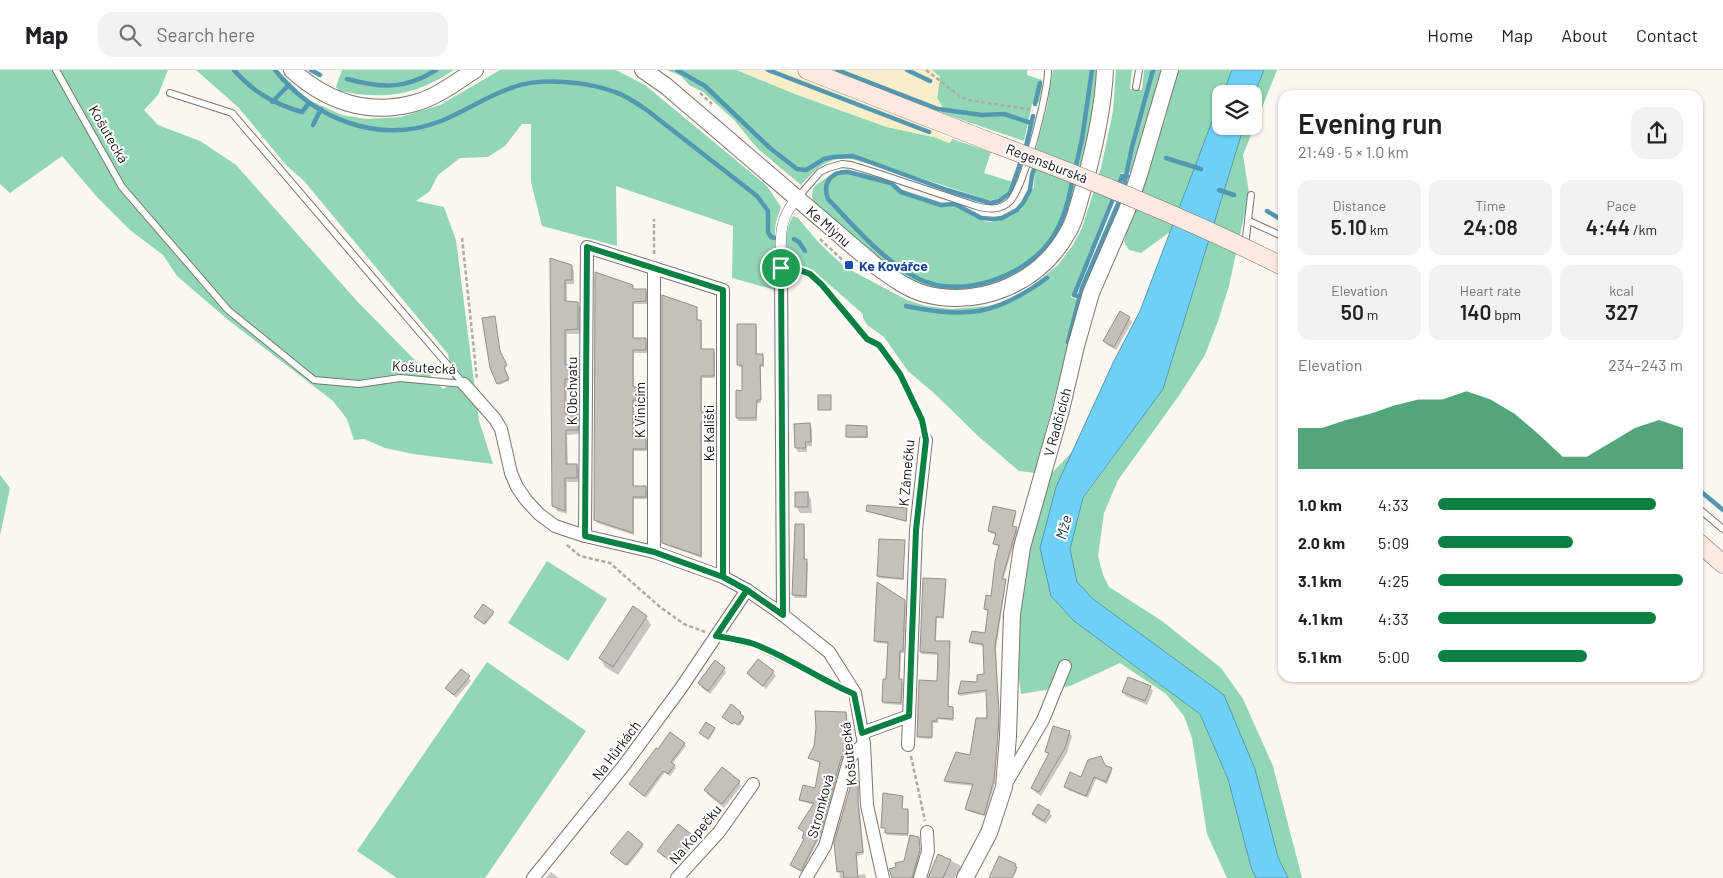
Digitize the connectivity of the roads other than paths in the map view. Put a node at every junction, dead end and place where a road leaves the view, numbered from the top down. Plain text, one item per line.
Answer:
1 (56, 70) edge
2 (292, 70) edge
3 (475, 70) edge
4 (643, 70) edge
5 (807, 70) edge
6 (1048, 70) edge
7 (1106, 70) edge
8 (1139, 70) edge
9 (1170, 70) edge
10 (1136, 87) dead end
11 (170, 93) dead end
12 (1251, 195) dead end
13 (797, 198) junction
14 (1249, 221) junction
15 (1278, 234) edge
16 (1244, 253) dead end
17 (1278, 264) edge
18 (654, 268) junction
19 (781, 268) junction
20 (464, 384) junction
21 (926, 440) joint
22 (1703, 512) edge
23 (1723, 528) edge
24 (585, 536) junction
25 (1703, 546) edge
26 (654, 552) junction
27 (1723, 564) edge
28 (723, 577) junction
29 (747, 590) junction
30 (783, 615) junction
31 (716, 636) junction
32 (1065, 666) dead end
33 (854, 694) junction
34 (909, 716) junction
35 (863, 739) junction
36 (908, 744) road end
37 (753, 784) dead end
38 (1004, 787) junction
39 (927, 832) road end
40 (534, 878) edge
41 (677, 878) edge
42 (806, 878) edge
43 (883, 878) edge
44 (920, 878) edge
45 (965, 878) edge

1 - 20 lane, Košutecká
2 - 3 street
4 - 13 street, Ke Mlýnu
5 - 17 main road, Regensburská, bridge
6 - 13 lane
7 - 13 street, Ke Mlýnu
8 - 10 lane
9 - 38 street, V Radčicích
11 - 20 lane
12 - 14 lane
13 - 19 street
14 - 15 lane
14 - 16 lane
18 - 24 street, K Obchvatu
18 - 26 street, K Vinicím
18 - 28 street, Ke Kališti
19 - 21 lane, K Zámečku
19 - 30 street
20 - 24 street, Košutecká
21 - 34 street, K Zámečku
22 - 23 lane
24 - 26 street, Košutecká
25 - 27 main road
26 - 28 street, Košutecká
28 - 29 street, Košutecká
29 - 30 street, Košutecká
29 - 31 street, Na Hůrkách
30 - 33 street, Košutecká
31 - 33 lane
31 - 40 street, Na Hůrkách
32 - 38 street, V Radčicích
33 - 35 street, Košutecká
34 - 35 street
34 - 36 street, K Zámečku
35 - 42 street, Stromková
35 - 43 street, Košutecká
37 - 41 street, Na Kopečku
38 - 45 street, V Radčicích
39 - 44 street

